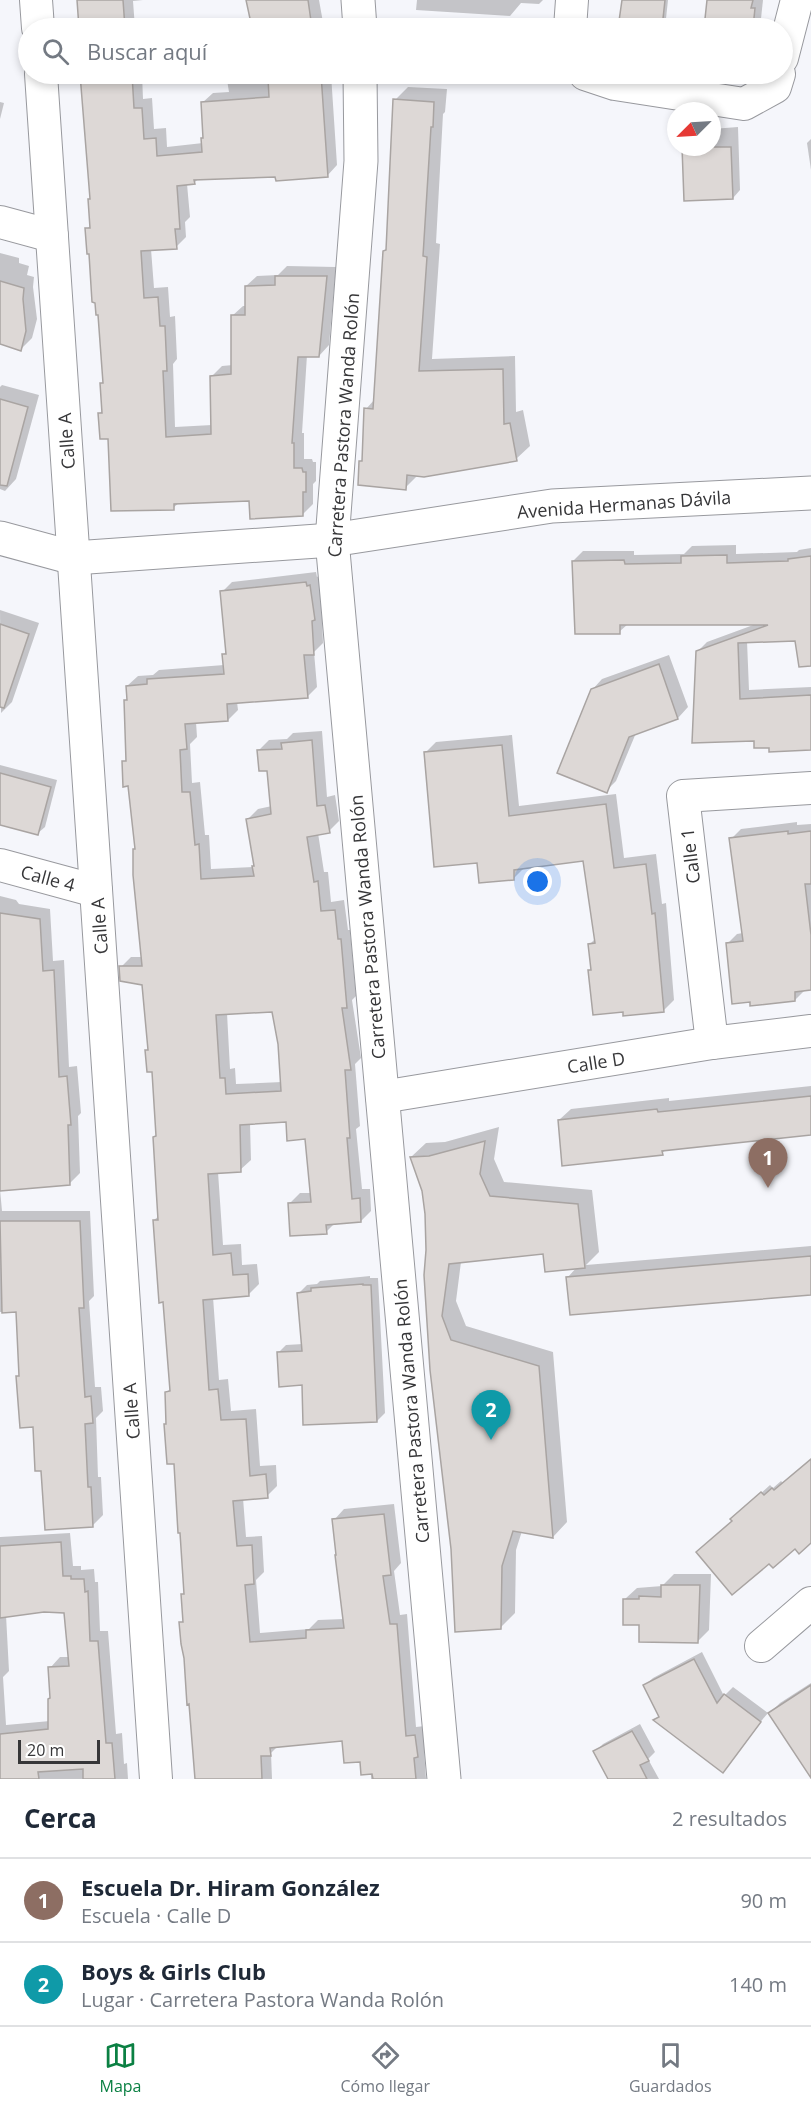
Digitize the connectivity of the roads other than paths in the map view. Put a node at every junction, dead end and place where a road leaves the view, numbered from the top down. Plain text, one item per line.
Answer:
1 (36, 0) edge
2 (358, 0) edge
3 (572, 0) edge
4 (797, 0) edge
5 (37, 18) edge
6 (359, 18) edge
7 (571, 18) edge
8 (793, 18) edge
9 (42, 84) edge
10 (360, 84) edge
11 (615, 84) edge
12 (777, 84) edge
13 (0, 222) edge
14 (52, 236) junction
15 (811, 493) edge
16 (0, 538) edge
17 (332, 540) junction
18 (74, 558) junction
19 (811, 788) edge
20 (0, 865) edge
21 (96, 891) junction
22 (811, 1031) edge
23 (712, 1043) junction
24 (382, 1097) junction
25 (811, 1603) edge
26 (762, 1646) dead end
27 (156, 1779) edge
28 (444, 1779) edge

1 - 5 street
2 - 6 street
3 - 7 street
4 - 8 street
9 - 14 street, Calle A
10 - 17 street, Carretera Pastora Wanda Rolón
11 - 12 street
13 - 14 street
14 - 18 street, Calle A
15 - 17 street, Avenida Hermanas Dávila
16 - 18 street, Avenida Hermanas Dávila
17 - 18 street, Avenida Hermanas Dávila
17 - 24 street, Carretera Pastora Wanda Rolón
18 - 21 street, Calle A
19 - 23 street, Calle 1
20 - 21 street, Calle 4
21 - 27 street, Calle A
22 - 23 street, Calle D
23 - 24 street, Calle D
24 - 28 street, Carretera Pastora Wanda Rolón
25 - 26 street

